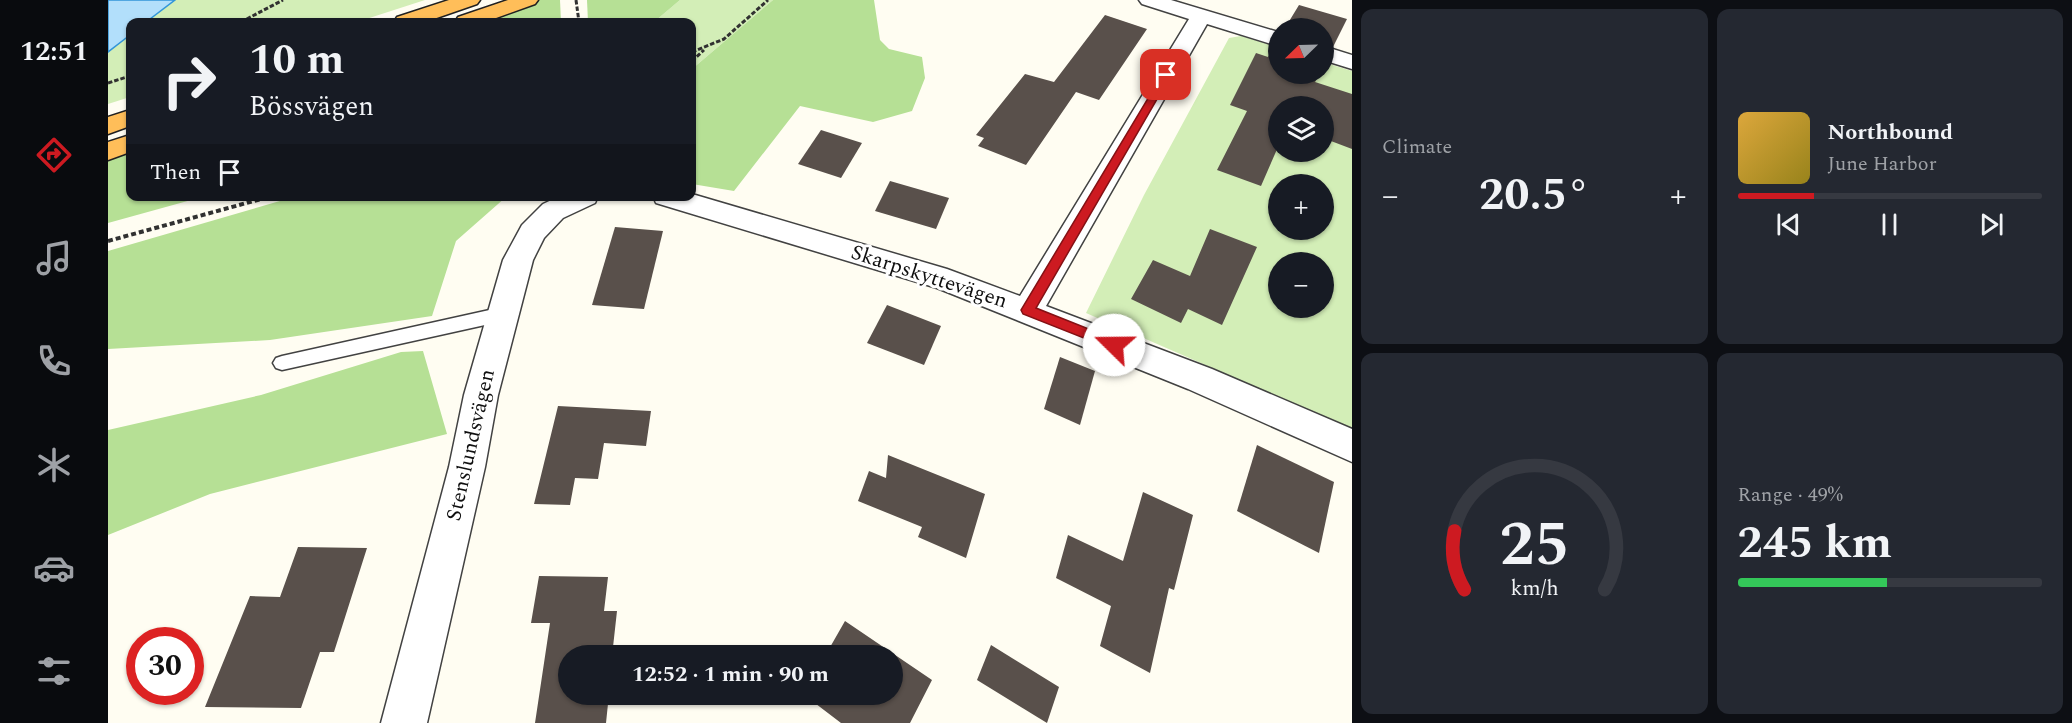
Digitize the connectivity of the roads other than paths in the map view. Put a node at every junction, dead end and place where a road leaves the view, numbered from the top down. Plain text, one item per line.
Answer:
1 (470, 0) edge
2 (528, 0) edge
3 (1149, 0) edge
4 (1201, 16) junction
5 (417, 18) edge
6 (477, 18) edge
7 (1268, 36) edge
8 (1334, 56) edge
9 (1352, 62) edge
10 (126, 119) edge
11 (108, 126) edge
12 (126, 145) edge
13 (108, 152) edge
14 (574, 201) edge
15 (683, 201) edge
16 (1028, 310) junction
17 (503, 315) junction
18 (282, 363) dead end
19 (1352, 446) edge
20 (404, 723) edge

1 - 5 highway
2 - 6 highway
3 - 4 street
4 - 7 street
4 - 16 street
8 - 9 street
10 - 11 highway
12 - 13 highway
14 - 17 street, Stenslundsvägen
15 - 16 street, Skarpskyttevägen
16 - 19 street, Skarpskyttevägen
17 - 18 lane
17 - 20 street, Stenslundsvägen

